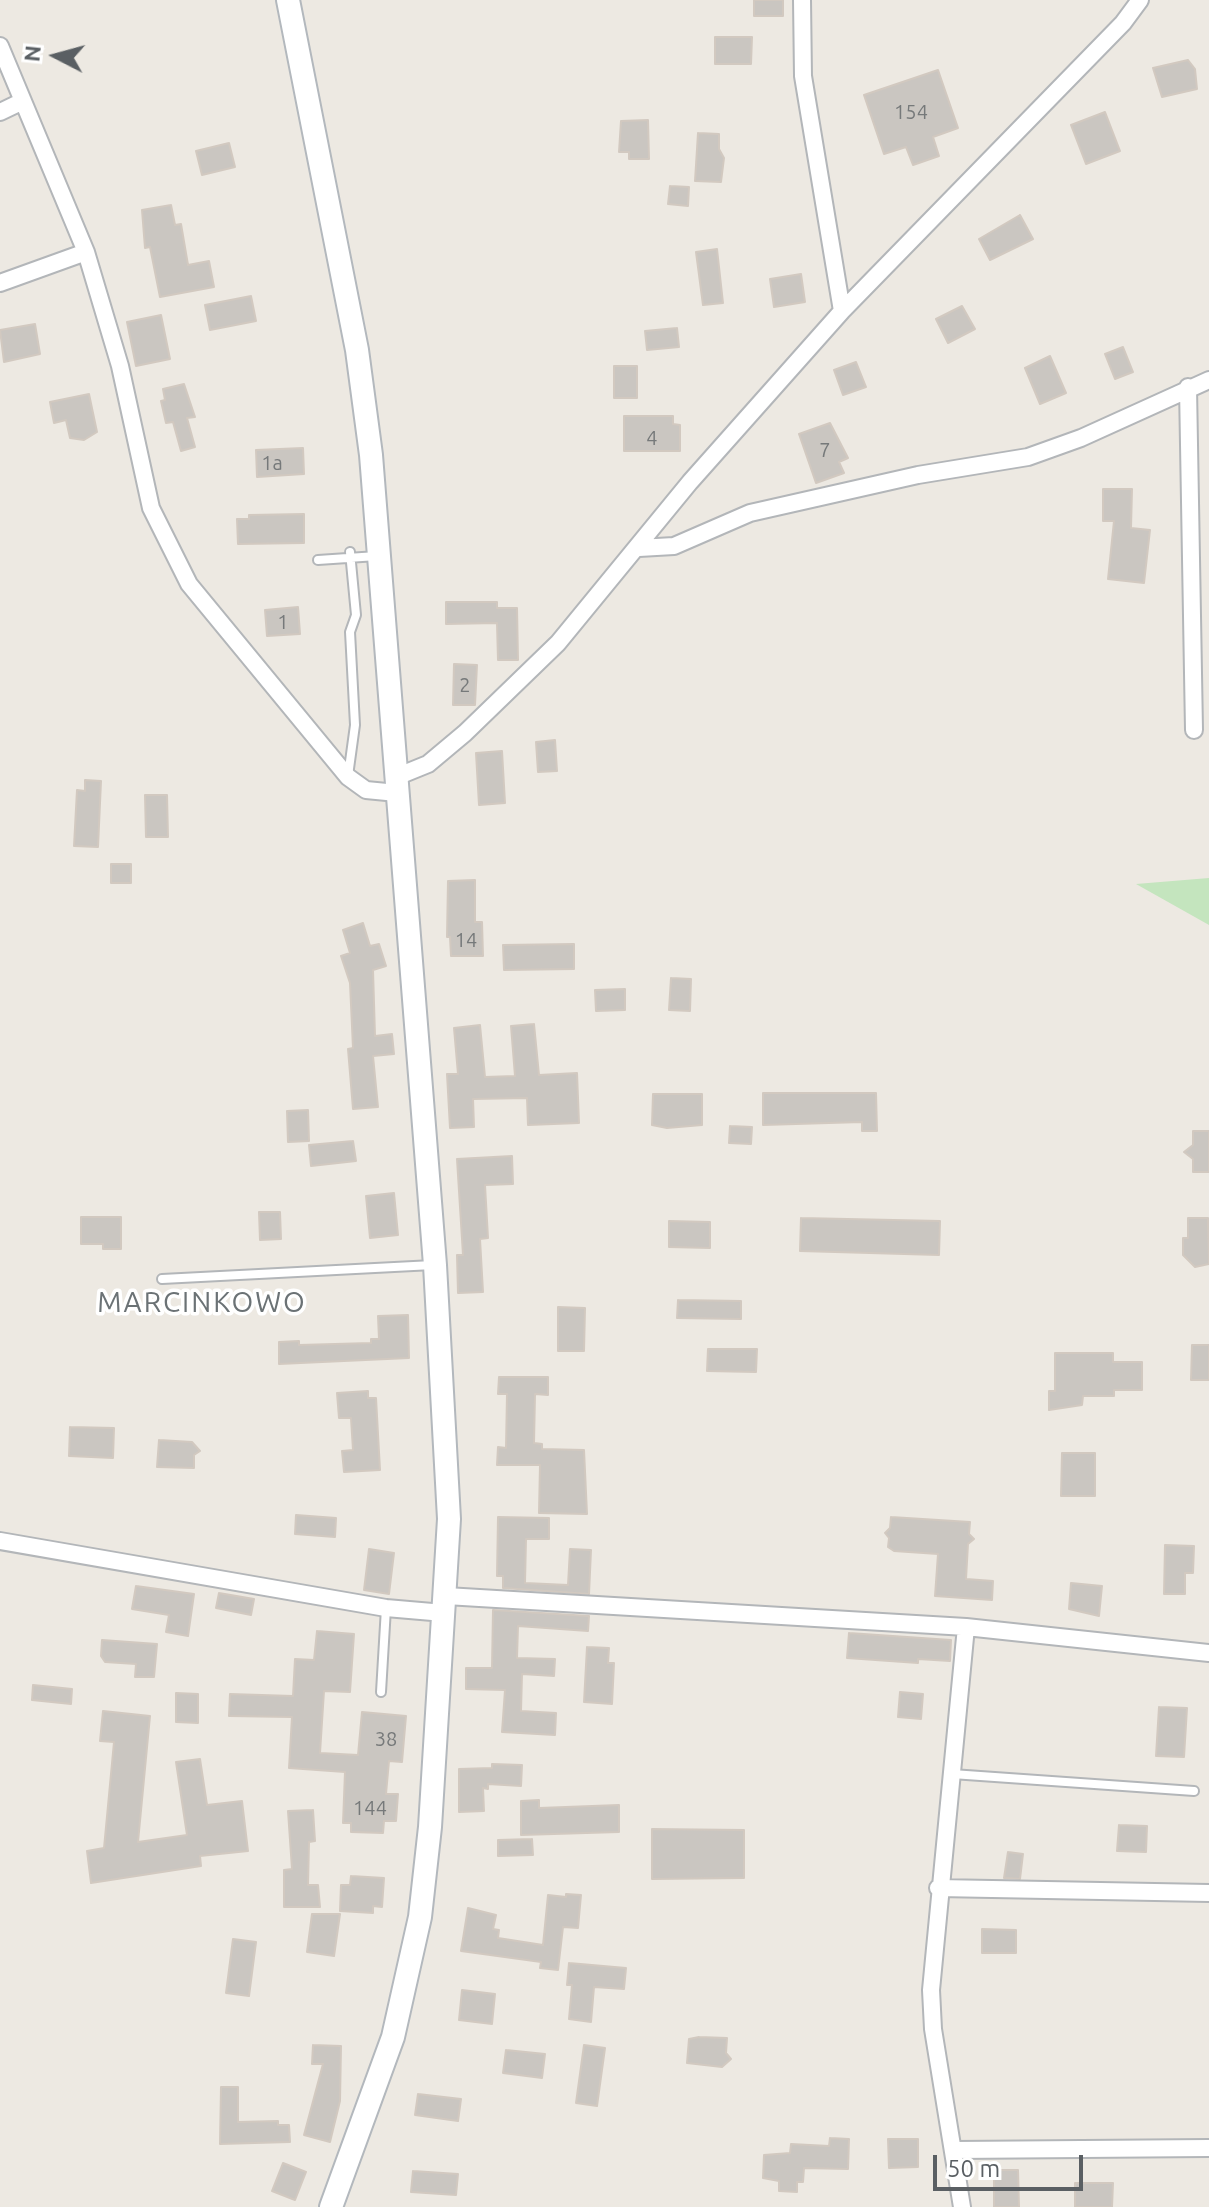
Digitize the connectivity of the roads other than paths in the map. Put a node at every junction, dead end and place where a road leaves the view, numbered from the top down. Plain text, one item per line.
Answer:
1 (288, 0) edge
2 (802, 0) edge
3 (1140, 0) edge
4 (0, 46) edge
5 (23, 101) junction
6 (0, 112) edge
7 (86, 252) junction
8 (0, 283) edge
9 (842, 311) junction
10 (1209, 380) edge
11 (1188, 387) junction
12 (639, 548) junction
13 (350, 555) junction
14 (379, 556) junction
15 (318, 560) dead end
16 (1194, 730) dead end
17 (348, 777) junction
18 (396, 785) junction
19 (435, 1265) junction
20 (162, 1279) dead end
21 (0, 1541) edge
22 (445, 1605) junction
23 (386, 1608) junction
24 (966, 1627) junction
25 (1209, 1653) edge
26 (381, 1692) dead end
27 (952, 1774) junction
28 (1194, 1791) dead end
29 (938, 1888) junction
30 (1209, 1893) edge
31 (1209, 2148) edge
32 (955, 2150) junction
33 (331, 2207) edge
34 (962, 2207) edge

1 - 14 street
2 - 9 street
3 - 9 street
4 - 5 street
5 - 6 street
5 - 7 street
7 - 8 street
7 - 17 street
9 - 12 street
10 - 11 street
11 - 12 street
11 - 16 street
12 - 18 street
13 - 14 lane
13 - 15 lane
13 - 17 lane
14 - 18 street
17 - 18 street
18 - 19 street
19 - 20 lane
19 - 22 street
21 - 23 street
22 - 23 street
22 - 24 street
22 - 33 street
23 - 26 lane
24 - 25 street
24 - 27 street
27 - 28 lane
27 - 29 street
29 - 30 street
29 - 32 street
31 - 32 street
32 - 34 street

